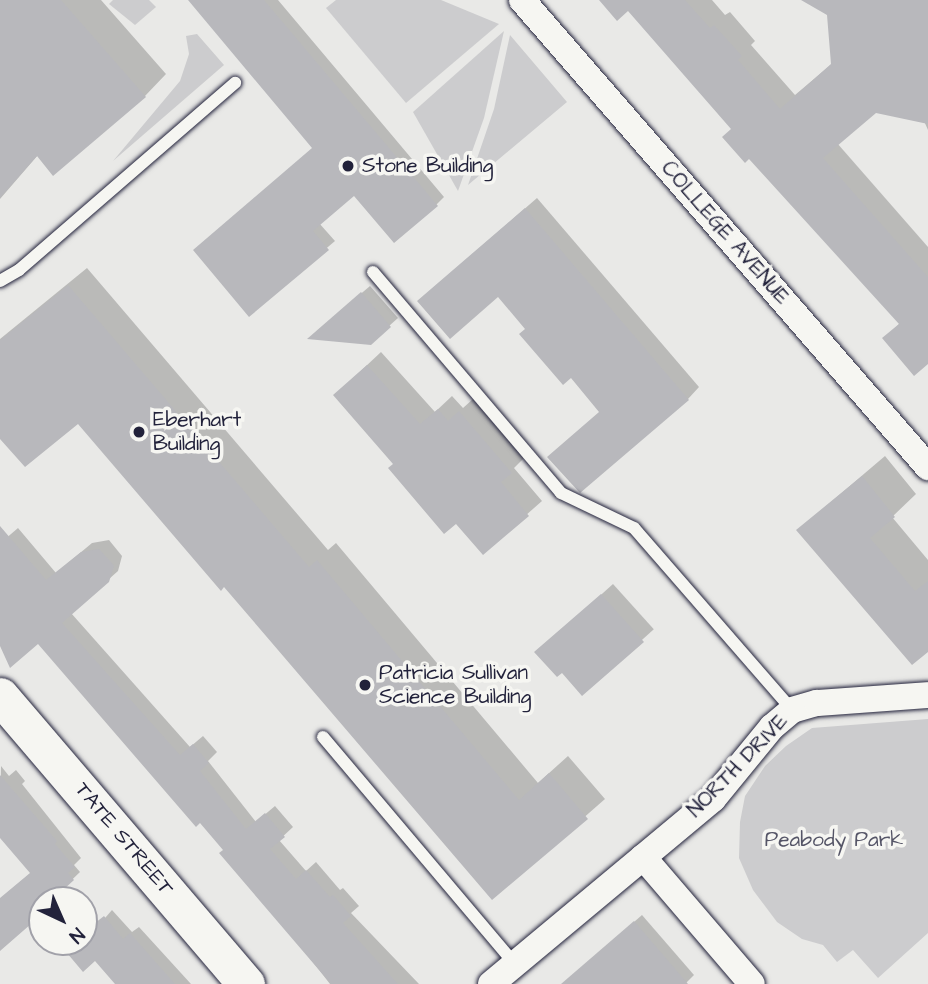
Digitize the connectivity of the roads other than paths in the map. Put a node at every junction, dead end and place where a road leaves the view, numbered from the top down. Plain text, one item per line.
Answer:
1 (522, 0) edge
2 (235, 83) dead end
3 (373, 272) dead end
4 (0, 281) edge
5 (928, 467) edge
6 (0, 695) edge
7 (928, 695) edge
8 (792, 710) junction
9 (323, 737) dead end
10 (643, 857) junction
11 (515, 964) junction
12 (246, 984) edge
13 (491, 984) edge
14 (752, 984) edge

1 - 5 street, COLLEGE AVENUE
2 - 4 lane
3 - 8 lane
6 - 12 street, TATE STREET
7 - 8 street, NORTH DRIVE
8 - 10 street, NORTH DRIVE
9 - 11 lane
10 - 11 street, NORTH DRIVE
10 - 14 street
11 - 13 street, NORTH DRIVE

